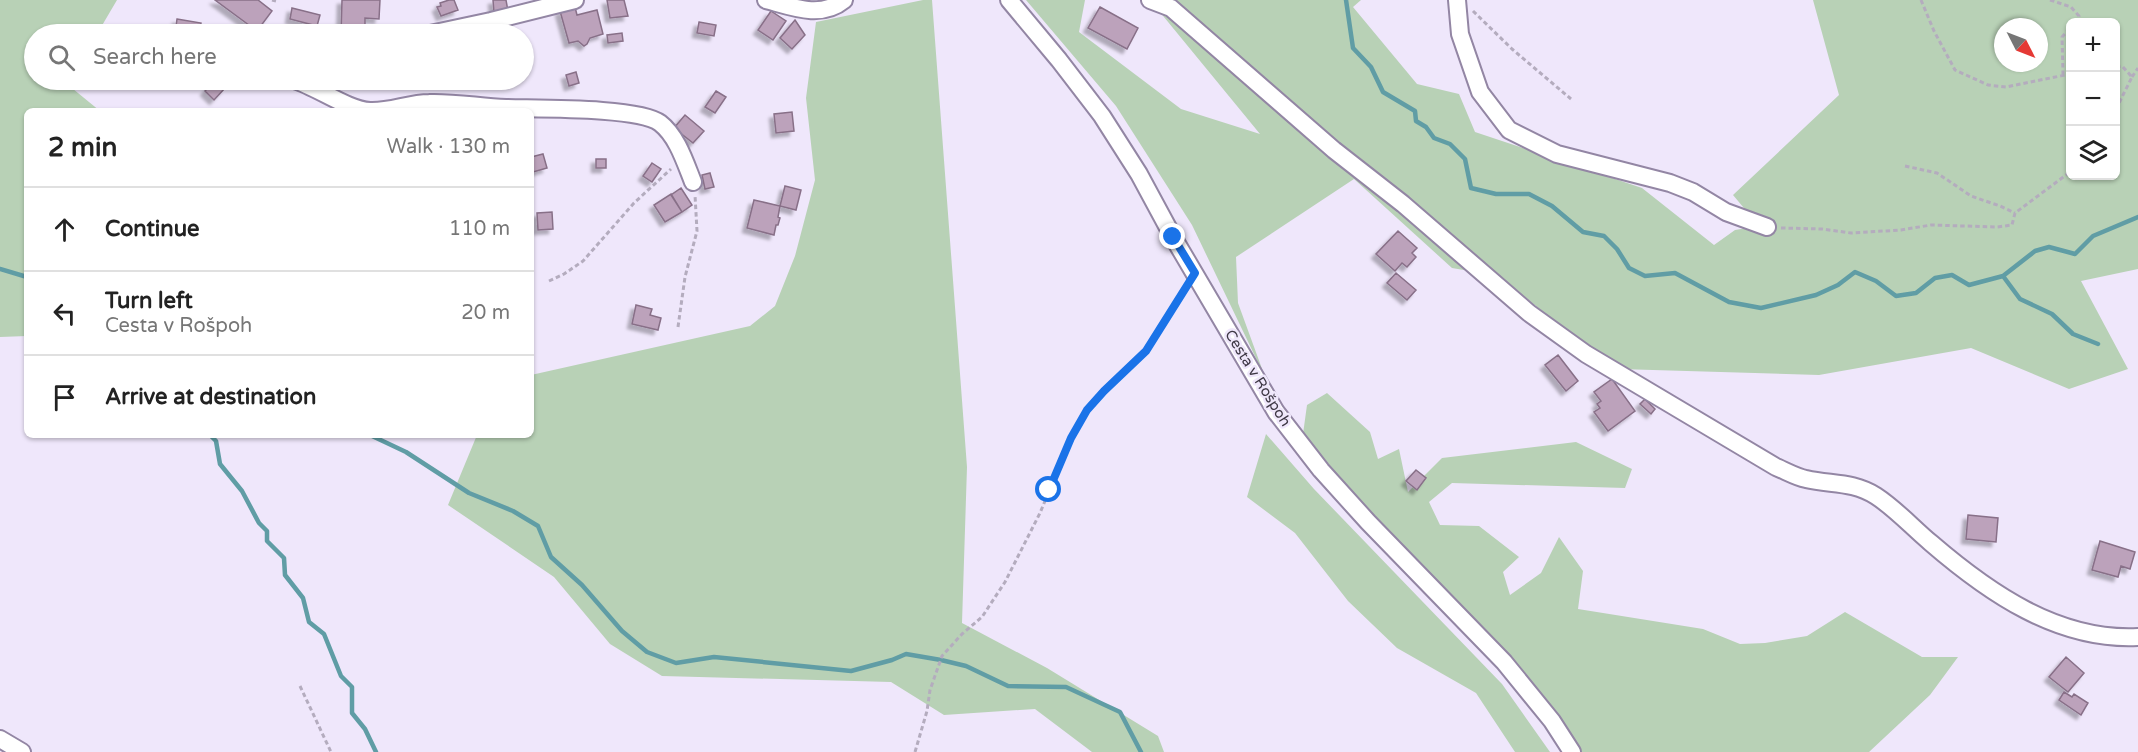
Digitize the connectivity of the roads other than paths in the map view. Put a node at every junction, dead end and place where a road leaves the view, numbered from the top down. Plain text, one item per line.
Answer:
1 (574, 0) edge
2 (766, 0) edge
3 (844, 0) edge
4 (1009, 0) edge
5 (1150, 0) edge
6 (1463, 3) edge
7 (477, 24) edge
8 (320, 90) edge
9 (361, 108) edge
10 (395, 108) edge
11 (507, 108) edge
12 (534, 109) edge
13 (693, 182) road end
14 (1767, 227) road end
15 (2138, 637) edge
16 (0, 739) edge
17 (22, 752) edge
18 (1572, 752) edge

1 - 7 street
2 - 3 street
4 - 18 street, Cesta v Rošpoh
5 - 15 street
6 - 14 street
8 - 9 street
10 - 11 street
12 - 13 street
16 - 17 street

